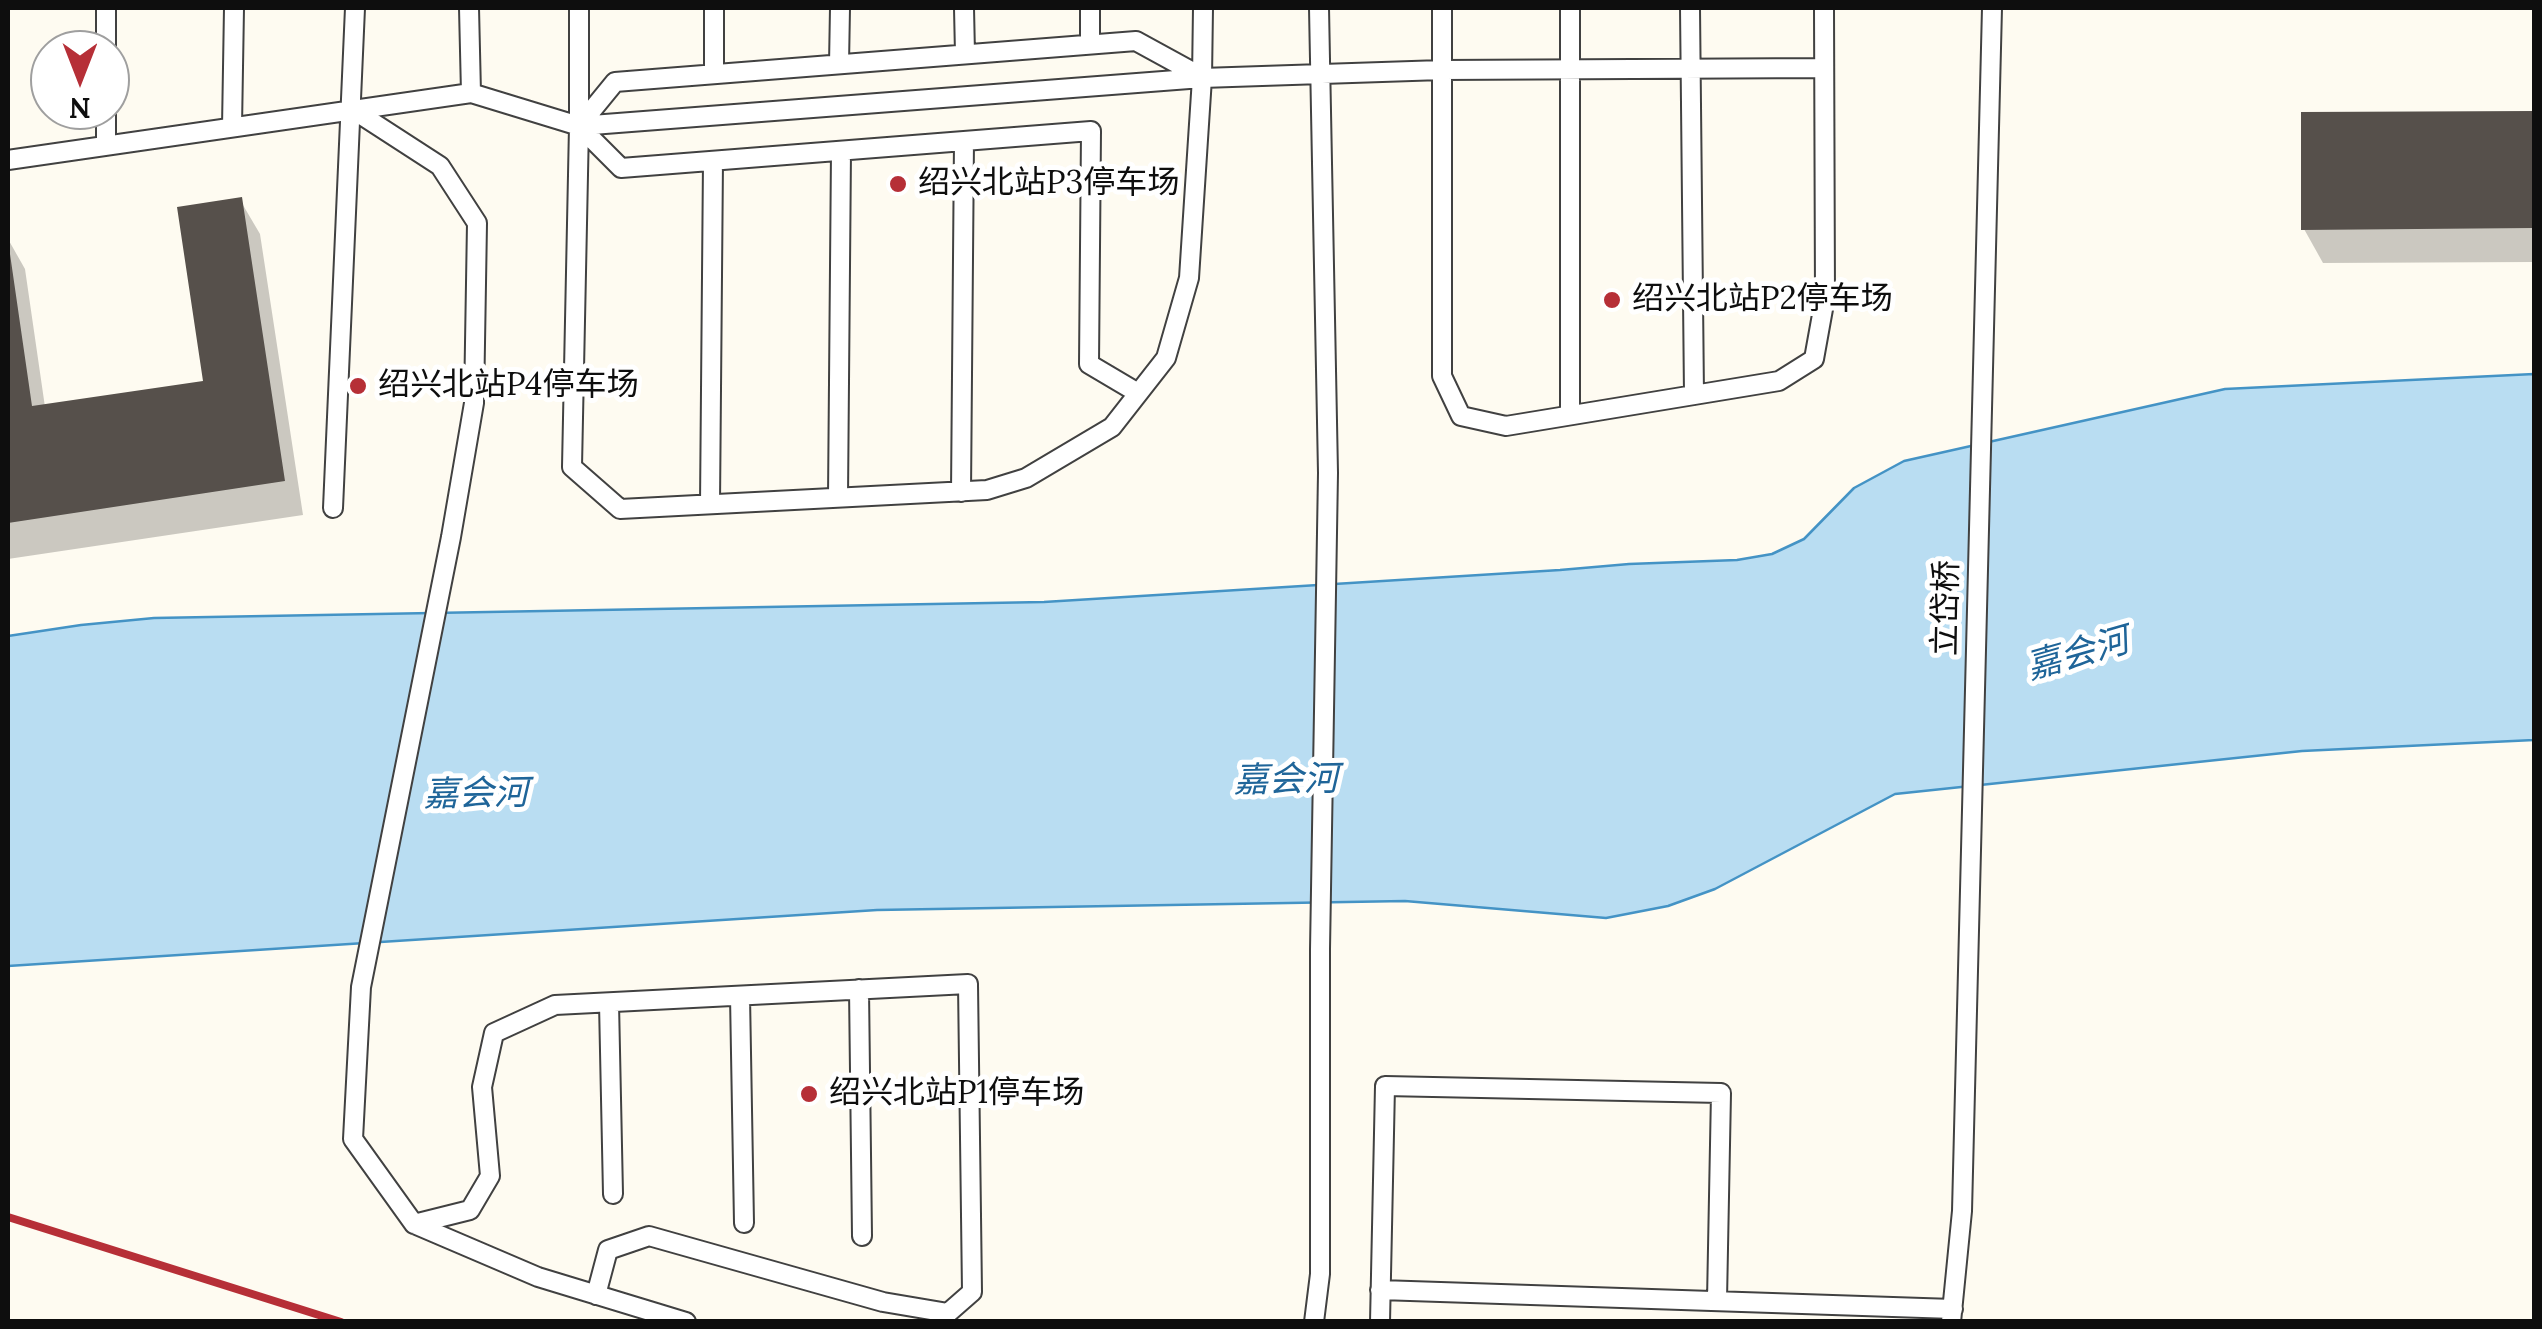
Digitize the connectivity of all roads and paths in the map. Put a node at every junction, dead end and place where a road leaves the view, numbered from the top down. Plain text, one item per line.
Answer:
1 (234, 8) edge
2 (355, 8) edge
3 (469, 8) edge
4 (579, 8) edge
5 (714, 8) edge
6 (840, 8) edge
7 (964, 8) edge
8 (1090, 8) edge
9 (1203, 8) edge
10 (1319, 8) edge
11 (1442, 8) edge
12 (1570, 8) edge
13 (1690, 8) edge
14 (1824, 8) edge
15 (1992, 8) edge
16 (1090, 44) junction
17 (964, 54) junction
18 (840, 64) junction
19 (1824, 68) junction
20 (1690, 69) junction
21 (1442, 70) junction
22 (1570, 70) junction
23 (1320, 72) junction
24 (714, 74) junction
25 (1202, 78) junction
26 (471, 93) junction
27 (352, 109) junction
28 (232, 126) junction
29 (579, 126) junction
30 (106, 130) edge
31 (964, 141) junction
32 (106, 145) junction
33 (841, 151) junction
34 (8, 160) edge
35 (713, 161) junction
36 (1138, 393) junction
37 (1694, 395) junction
38 (1570, 415) junction
39 (961, 492) junction
40 (838, 498) junction
41 (710, 504) junction
42 (333, 508) dead end
43 (859, 989) junction
44 (740, 996) junction
45 (609, 1003) junction
46 (613, 1194) dead end
47 (744, 1223) dead end
48 (414, 1224) junction
49 (862, 1236) dead end
50 (1380, 1290) junction
51 (596, 1294) junction
52 (1717, 1300) junction
53 (1952, 1315) edge
54 (686, 1322) edge
55 (1314, 1322) edge
56 (1380, 1322) edge

1 - 28 lane
2 - 27 lane
3 - 26 lane
4 - 29 lane
5 - 24 lane
6 - 18 lane
7 - 17 lane
8 - 16 lane
9 - 25 lane
10 - 23 lane
11 - 21 lane
12 - 22 lane
13 - 20 lane
14 - 19 lane
15 - 53 lane, 立岱桥
16 - 17 lane
16 - 25 lane
17 - 18 lane
18 - 24 lane
19 - 20 lane
19 - 37 lane
20 - 22 lane
20 - 37 lane
21 - 22 lane
21 - 23 lane
21 - 38 lane
22 - 38 lane
23 - 25 lane
23 - 55 lane
24 - 29 lane
25 - 29 lane
25 - 36 lane
26 - 27 lane
26 - 29 lane
27 - 28 lane
27 - 42 lane
27 - 48 lane
28 - 32 lane
29 - 35 lane
29 - 41 lane
30 - 32 lane
31 - 33 lane
31 - 36 lane
31 - 39 lane
32 - 34 lane
33 - 35 lane
33 - 40 lane
35 - 41 lane
36 - 39 lane
37 - 38 lane
39 - 40 lane
40 - 41 lane
43 - 44 lane
43 - 49 lane
43 - 51 lane
44 - 45 lane
44 - 47 lane
45 - 46 lane
45 - 48 lane
48 - 51 lane
50 - 52 lane
50 - 52 lane
50 - 56 lane
51 - 54 lane
52 - 53 lane

